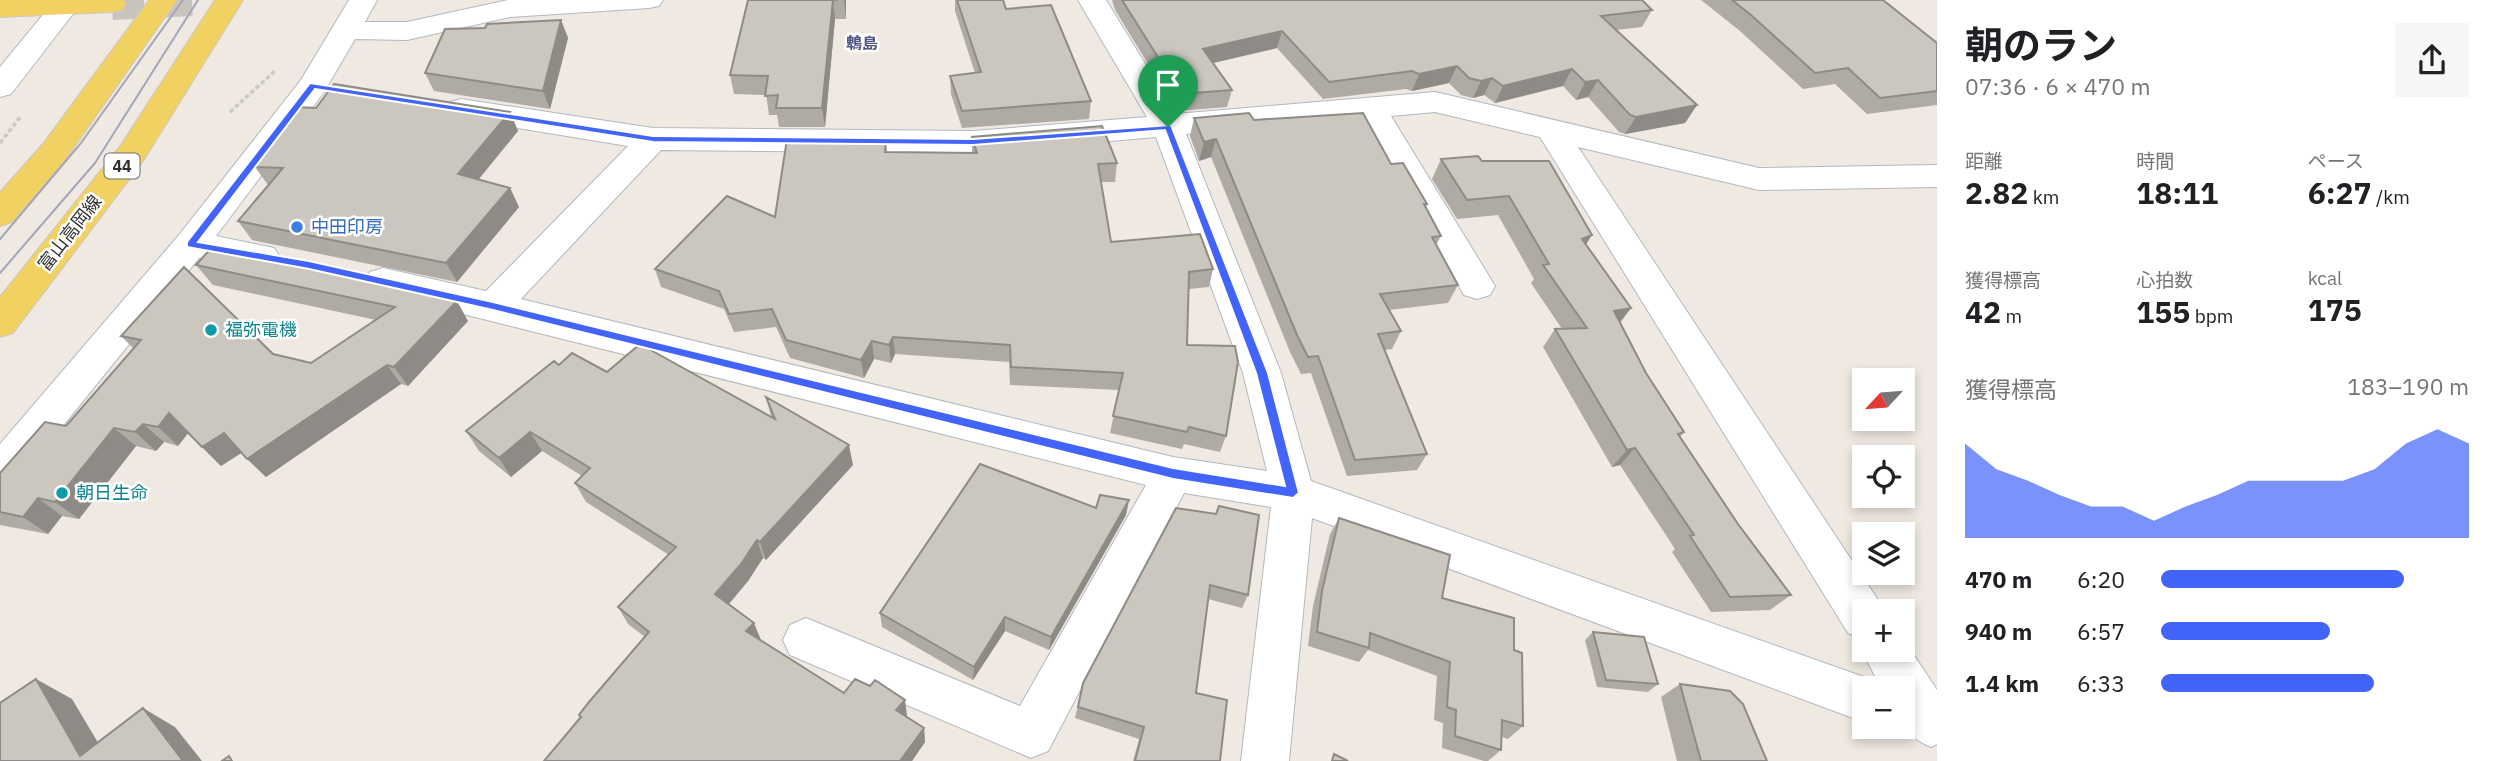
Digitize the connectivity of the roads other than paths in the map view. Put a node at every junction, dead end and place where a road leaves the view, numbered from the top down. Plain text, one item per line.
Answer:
1 (163, 0) edge
2 (229, 0) edge
3 (363, 0) edge
4 (649, 0) edge
5 (1092, 0) edge
6 (113, 4) dead end
7 (65, 6) junction
8 (0, 8) edge
9 (346, 30) junction
10 (0, 86) edge
11 (435, 105) edge
12 (1371, 108) junction
13 (1168, 127) junction
14 (1551, 130) junction
15 (653, 139) junction
16 (1937, 176) edge
17 (0, 214) edge
18 (191, 244) junction
19 (296, 263) edge
20 (349, 274) edge
21 (1477, 286) dead end
22 (493, 306) junction
23 (0, 323) edge
24 (0, 473) edge
25 (1173, 474) junction
26 (1293, 493) junction
27 (1852, 599) edge
28 (806, 640) dead end
29 (1891, 662) edge
30 (1852, 695) edge
31 (1923, 720) edge
32 (1265, 761) edge

1 - 17 main road
2 - 23 main road, 富山高岡線 / 44
3 - 9 street
4 - 9 street
5 - 13 street
6 - 7 main road
7 - 8 main road
7 - 10 street
9 - 18 street
11 - 15 street
12 - 13 street
12 - 14 street
12 - 21 street
13 - 15 street
13 - 26 street
14 - 16 street
14 - 27 street
15 - 22 street
18 - 19 street
18 - 24 street
20 - 22 street
22 - 25 street
25 - 26 street
25 - 28 street
26 - 30 street
26 - 32 street
29 - 31 street

